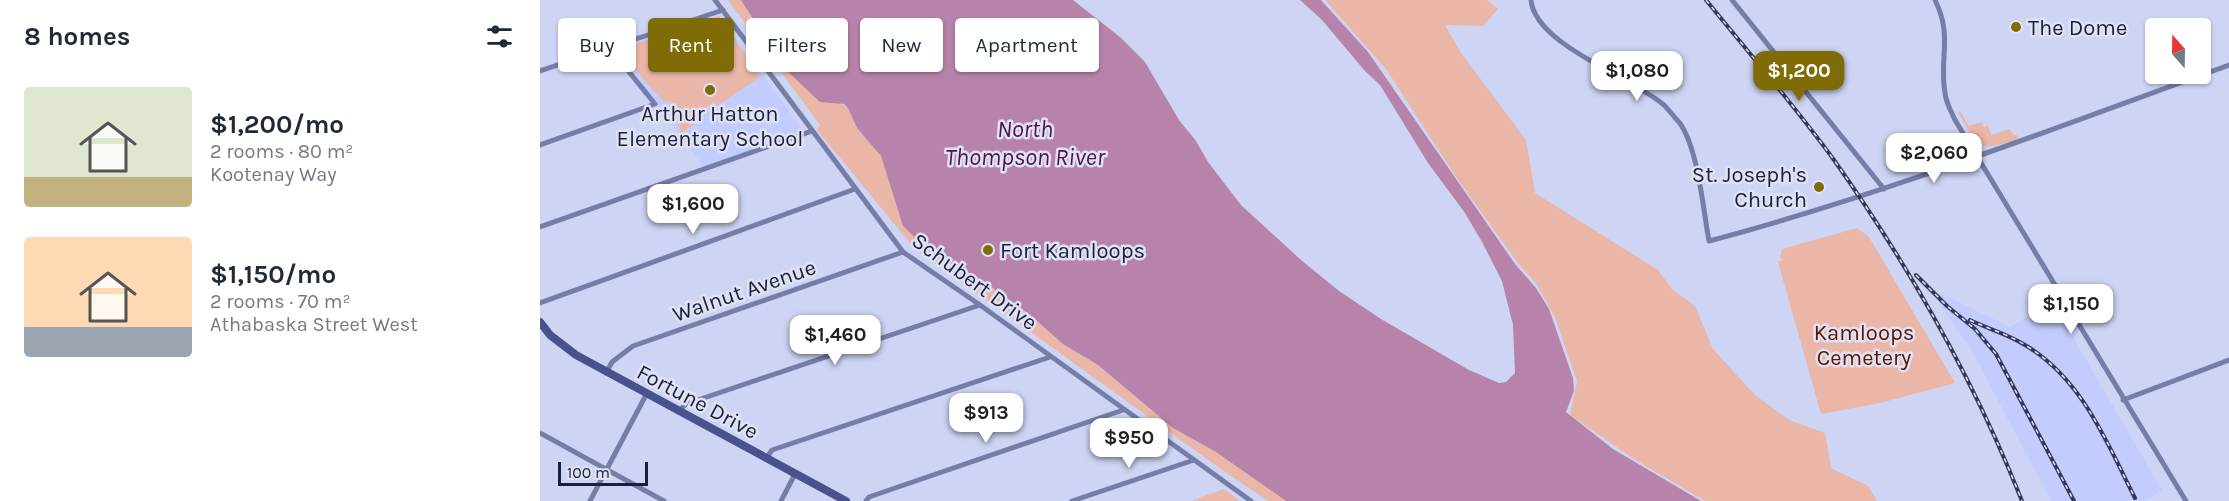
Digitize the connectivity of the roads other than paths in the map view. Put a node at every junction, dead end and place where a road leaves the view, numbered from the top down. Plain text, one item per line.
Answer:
1 (715, 0) edge
2 (1531, 0) edge
3 (1732, 0) edge
4 (1935, 0) edge
5 (723, 10) junction
6 (636, 38) edge
7 (558, 65) edge
8 (2229, 65) edge
9 (540, 71) edge
10 (629, 72) edge
11 (812, 131) junction
12 (540, 145) edge
13 (1977, 156) junction
14 (855, 189) junction
15 (1884, 189) junction
16 (540, 227) edge
17 (903, 252) junction
18 (540, 303) edge
19 (980, 305) junction
20 (540, 322) edge
21 (1050, 357) junction
22 (2229, 360) edge
23 (606, 373) junction
24 (646, 395) junction
25 (2123, 400) junction
26 (1123, 410) junction
27 (678, 412) junction
28 (540, 433) edge
29 (766, 459) junction
30 (1194, 460) junction
31 (606, 470) junction
32 (795, 474) junction
33 (590, 501) edge
34 (664, 501) edge
35 (781, 501) edge
36 (846, 501) edge
37 (866, 501) edge
38 (1072, 501) edge
39 (1251, 501) edge
40 (2186, 501) edge

1 - 5 street, Schubert Drive
2 - 15 street
3 - 15 street
4 - 13 street
5 - 6 street
5 - 11 street, Schubert Drive
7 - 9 street
8 - 13 street
10 - 12 street
11 - 14 street, Schubert Drive
11 - 16 street
13 - 15 street
13 - 25 street
14 - 17 street, Schubert Drive
14 - 18 street
17 - 19 street, Schubert Drive
17 - 23 street, Walnut Avenue
19 - 21 street, Schubert Drive
19 - 27 street
20 - 23 main road, Fortune Drive
21 - 26 street, Schubert Drive
21 - 29 street
22 - 25 street
23 - 24 main road, Fortune Drive
24 - 27 main road, Fortune Drive
24 - 31 street
25 - 40 street
26 - 30 street, Schubert Drive
26 - 37 street
27 - 29 main road, Fortune Drive
28 - 31 street
29 - 32 main road, Fortune Drive
30 - 38 street
30 - 39 street, Schubert Drive
31 - 33 street
31 - 34 street
32 - 35 street
32 - 36 main road, Fortune Drive

